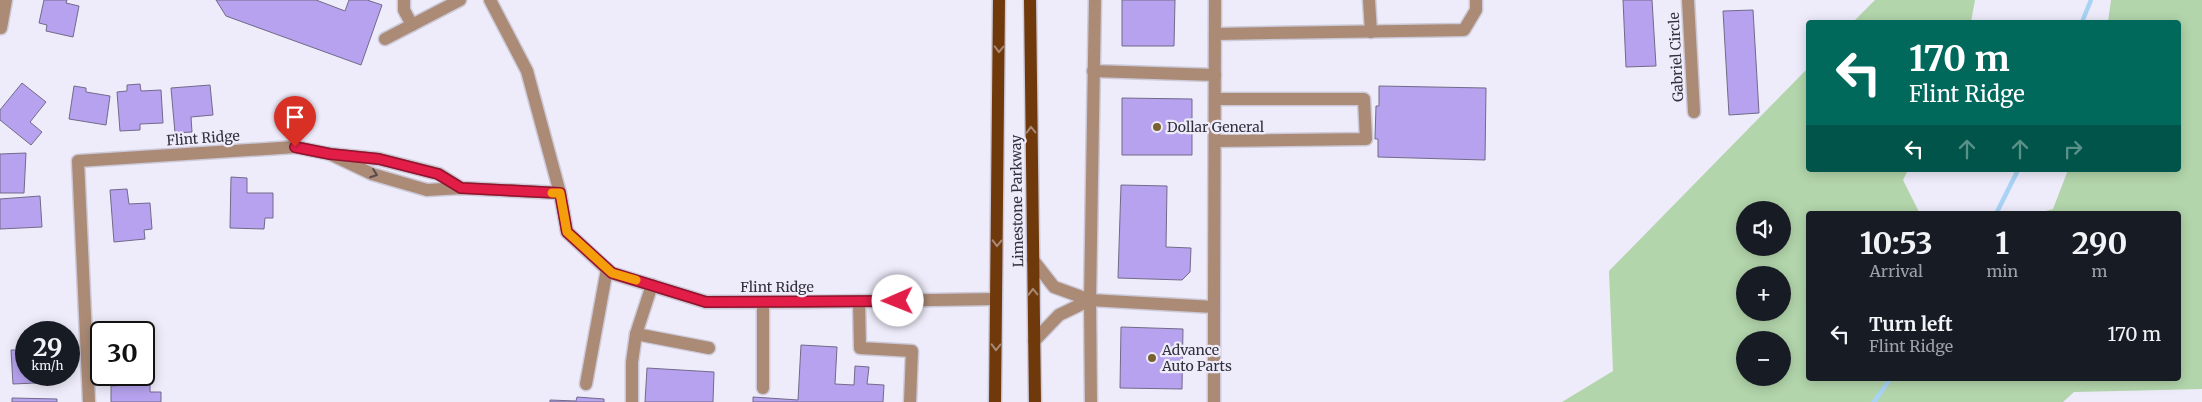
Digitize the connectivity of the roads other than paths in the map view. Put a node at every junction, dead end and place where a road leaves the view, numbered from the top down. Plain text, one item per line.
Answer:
1 (6, 0) edge
2 (404, 0) edge
3 (460, 0) edge
4 (490, 0) edge
5 (999, 0) edge
6 (1030, 0) edge
7 (1095, 0) edge
8 (1215, 0) edge
9 (1369, 0) edge
10 (1476, 0) edge
11 (1688, 0) edge
12 (412, 25) junction
13 (1, 28) edge
14 (1371, 32) junction
15 (1215, 34) junction
16 (385, 39) dead end
17 (1093, 71) junction
18 (1215, 75) junction
19 (1216, 99) junction
20 (1694, 112) dead end
21 (1216, 141) junction
22 (330, 154) junction
23 (411, 167) junction
24 (408, 185) junction
25 (461, 188) junction
26 (560, 193) junction
27 (1033, 260) junction
28 (607, 269) junction
29 (652, 285) junction
30 (996, 299) junction
31 (1090, 300) junction
32 (859, 301) junction
33 (763, 302) junction
34 (1214, 307) junction
35 (636, 334) junction
36 (1034, 341) junction
37 (709, 348) dead end
38 (586, 384) dead end
39 (763, 388) dead end
40 (89, 402) edge
41 (632, 402) edge
42 (910, 402) edge
43 (995, 402) edge
44 (1035, 402) edge
45 (1091, 402) edge
46 (1214, 402) edge

1 - 13 street
2 - 12 street
3 - 12 street
4 - 26 street
5 -> 30 main road, Limestone Parkway
27 -> 6 main road, Limestone Parkway
7 - 17 street
8 - 15 street
9 - 14 street
10 - 14 street
11 - 20 street, Gabriel Circle
12 - 16 street
14 - 15 street
15 - 18 street
17 - 18 street
17 - 31 street
18 - 19 street
19 - 21 street
19 - 21 street
21 - 34 street
22 - 23 street, Flint Ridge
22 -> 24 street, Flint Ridge
22 - 40 street, Flint Ridge
23 - 24 street
23 - 25 street, Flint Ridge
24 - 25 street, Flint Ridge
25 - 26 street, Flint Ridge
26 - 28 street, Flint Ridge
27 - 31 street
36 -> 27 main road, Limestone Parkway
28 - 29 street, Flint Ridge
28 - 38 street
29 - 33 street, Flint Ridge
29 - 35 street
30 - 32 street, Flint Ridge
30 -> 43 main road, Limestone Parkway
31 - 34 street
31 - 36 street
31 - 45 street
32 - 33 street, Flint Ridge
32 - 42 street
33 - 39 street
34 - 46 street
35 - 37 street
35 - 41 street
36 - 44 main road, Limestone Parkway

